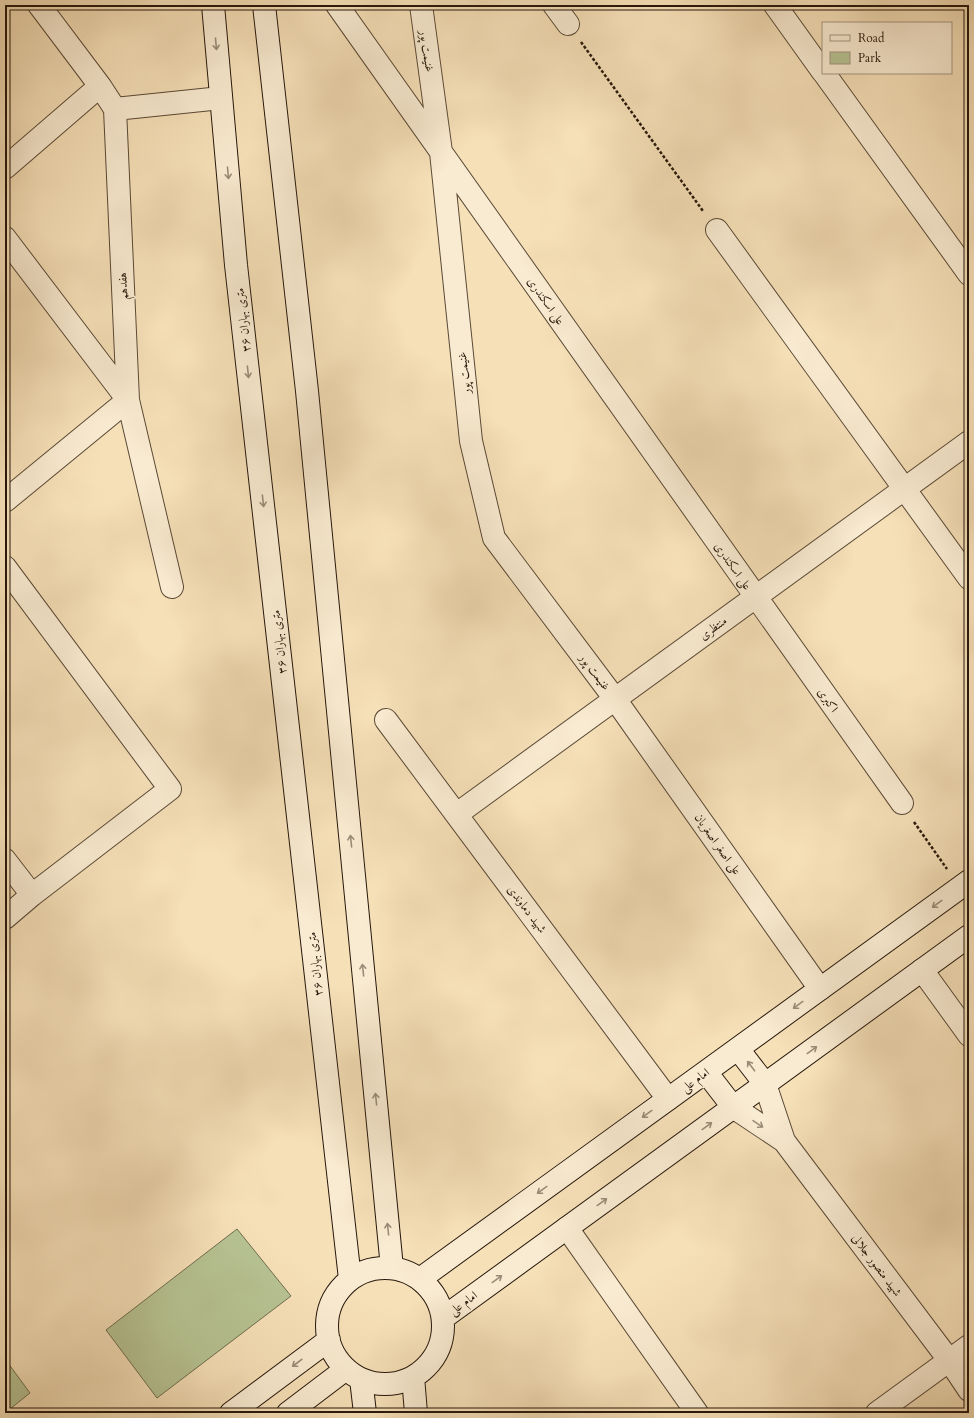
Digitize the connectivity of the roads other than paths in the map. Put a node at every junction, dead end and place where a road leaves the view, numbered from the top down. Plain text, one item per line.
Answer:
1 (40, 5) edge
2 (213, 5) edge
3 (264, 5) edge
4 (337, 5) edge
5 (421, 5) edge
6 (554, 5) edge
7 (775, 5) edge
8 (568, 24) road end
9 (822, 71) edge
10 (824, 74) edge
11 (100, 86) junction
12 (221, 98) junction
13 (115, 109) junction
14 (441, 152) junction
15 (5, 168) edge
16 (717, 230) road end
17 (5, 238) edge
18 (969, 274) edge
19 (128, 400) junction
20 (969, 442) edge
21 (904, 489) junction
22 (5, 501) edge
23 (5, 567) edge
24 (969, 578) edge
25 (172, 587) dead end
26 (755, 598) junction
27 (615, 699) junction
28 (386, 720) dead end
29 (902, 803) road end
30 (457, 814) junction
31 (5, 860) edge
32 (965, 884) edge
33 (32, 894) junction
34 (5, 918) edge
35 (969, 936) edge
36 (922, 970) junction
37 (820, 989) junction
38 (969, 1036) edge
39 (738, 1048) junction
40 (706, 1072) junction
41 (765, 1084) junction
42 (668, 1099) junction
43 (733, 1107) junction
44 (784, 1142) junction
45 (567, 1228) junction
46 (392, 1268) junction
47 (350, 1279) junction
48 (420, 1279) junction
49 (443, 1318) junction
50 (329, 1340) junction
51 (969, 1346) edge
52 (949, 1360) junction
53 (354, 1374) junction
54 (412, 1377) junction
55 (969, 1390) edge
56 (231, 1413) edge
57 (288, 1413) edge
58 (365, 1413) edge
59 (416, 1413) edge
60 (698, 1413) edge
61 (877, 1413) edge

1 - 11 street
2 -> 12 street, ۳۶ متری بهاران
46 -> 3 street
4 - 14 street, علی اسکندری
5 - 14 street, غنیمت پور
6 - 8 street
7 - 9 street
10 - 18 street
11 - 13 street
11 - 15 street
12 - 13 street
12 -> 47 street, ۳۶ متری بهاران
13 - 19 street, هفدهم
14 - 26 street, علی اسکندری
14 - 27 street, غنیمت پور
16 - 21 street
17 - 19 street
19 - 22 street
19 - 25 street, هفدهم
20 - 21 street, منتظری
21 - 24 street
21 - 26 street, منتظری
23 - 33 street
26 - 27 street, منتظری
26 - 29 street, اکبری
27 - 30 street, منتظری
27 - 37 street, علی اصغر اصغریان
28 - 30 street, شهید دماوندی
30 - 42 street, شهید دماوندی
31 - 33 street
32 -> 37 street, امام علی
33 - 34 street
35 - 36 street, امام علی
36 - 38 street
41 -> 36 street, امام علی
37 -> 39 street, امام علی
39 - 40 street, امام علی
41 -> 39 street, شهید منصور جلالی
40 - 42 street, امام علی
40 - 43 street, شهید منصور جلالی
41 - 43 street, امام علی
41 - 44 street, شهید منصور جلالی
42 -> 48 street, امام علی
43 -> 44 street, شهید منصور جلالی
45 -> 43 street, امام علی
44 - 52 street, شهید منصور جلالی
49 -> 45 street, امام علی
45 - 60 street
46 - 47 street
46 - 48 street
47 - 50 street
48 - 49 street
49 - 54 street
50 - 53 street
50 -> 56 street
51 - 52 street
52 - 55 street, شهید منصور جلالی
52 - 61 street
53 - 54 street
53 - 57 street
53 - 58 street
54 - 59 street

